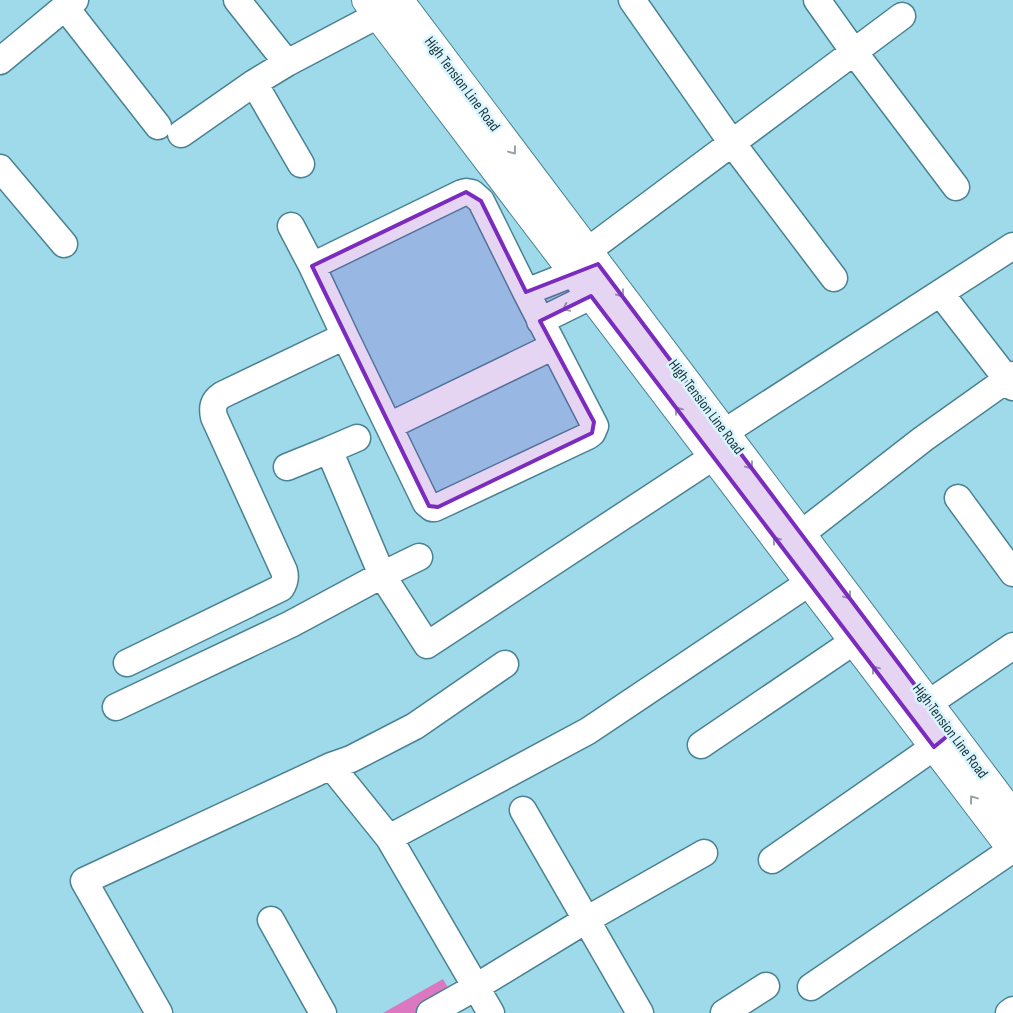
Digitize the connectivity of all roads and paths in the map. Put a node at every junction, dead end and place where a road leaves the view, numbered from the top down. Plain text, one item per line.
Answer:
1 (237, 0) edge
2 (632, 0) edge
3 (817, 0) edge
4 (70, 3) edge
5 (386, 5) edge
6 (902, 16) dead end
7 (854, 52) junction
8 (0, 61) edge
9 (287, 62) junction
10 (254, 83) junction
11 (732, 143) junction
12 (301, 164) dead end
13 (0, 168) edge
14 (956, 187) dead end
15 (292, 226) dead end
16 (64, 244) dead end
17 (1013, 246) edge
18 (582, 263) junction
19 (312, 266) junction
20 (834, 278) dead end
21 (526, 292) junction
22 (941, 294) junction
23 (591, 296) junction
24 (540, 320) junction
25 (345, 336) junction
26 (554, 346) junction
27 (1011, 380) edge
28 (389, 426) junction
29 (725, 432) junction
30 (357, 438) dead end
31 (329, 450) junction
32 (713, 457) junction
33 (286, 468) dead end
34 (958, 498) dead end
35 (801, 534) junction
36 (419, 557) dead end
37 (1013, 573) edge
38 (382, 575) junction
39 (819, 576) junction
40 (863, 635) junction
41 (1013, 646) edge
42 (128, 663) dead end
43 (504, 664) dead end
44 (116, 707) dead end
45 (920, 710) junction
46 (943, 740) junction
47 (701, 745) dead end
48 (331, 766) junction
49 (523, 810) dead end
50 (1006, 812) edge
51 (389, 838) junction
52 (1013, 850) edge
53 (704, 853) dead end
54 (772, 860) dead end
55 (270, 920) dead end
56 (586, 920) junction
57 (766, 986) dead end
58 (476, 987) junction
59 (811, 987) dead end
60 (1013, 1010) edge
61 (159, 1013) edge
62 (324, 1013) edge
63 (430, 1013) edge
64 (491, 1013) edge
65 (640, 1013) edge
66 (724, 1013) edge
67 (1009, 1013) edge

1 - 9 street
2 - 11 street
3 - 7 street
4 - 8 street
4 - 10 street
5 - 9 street
5 - 18 main road, High Tension Line Road
6 - 7 street
7 - 11 street
7 - 14 street
9 - 10 street
10 - 12 street
11 - 18 street
11 - 20 street
13 - 16 street
15 - 19 street
17 - 22 street
18 - 21 street
18 - 23 main road
18 -> 29 main road, High Tension Line Road
19 - 21 street
19 - 25 street
21 - 24 street
22 - 27 street
22 - 29 street
23 -> 24 street
32 -> 23 main road
24 - 26 street
25 - 28 street
25 - 42 street
26 - 28 street
26 - 28 street
27 - 35 street
29 -> 35 main road, High Tension Line Road
30 - 31 street
31 - 33 street
31 - 38 street
32 - 38 street
39 -> 32 main road
34 - 37 street
35 - 39 main road, High Tension Line Road
36 - 38 street
38 - 44 street
39 - 40 main road, High Tension Line Road
39 - 51 street
40 - 45 main road, High Tension Line Road
40 - 47 street
41 - 45 street
43 - 48 street
45 - 46 main road, High Tension Line Road
46 - 50 main road, High Tension Line Road
46 - 54 street
48 - 51 street
48 - 61 street
49 - 56 street
50 - 52 main road, High Tension Line Road
51 - 58 street
52 - 59 street
53 - 56 street
55 - 62 street
56 - 58 street
56 - 65 street
57 - 66 street
58 - 63 street
58 - 64 street
60 - 67 street

